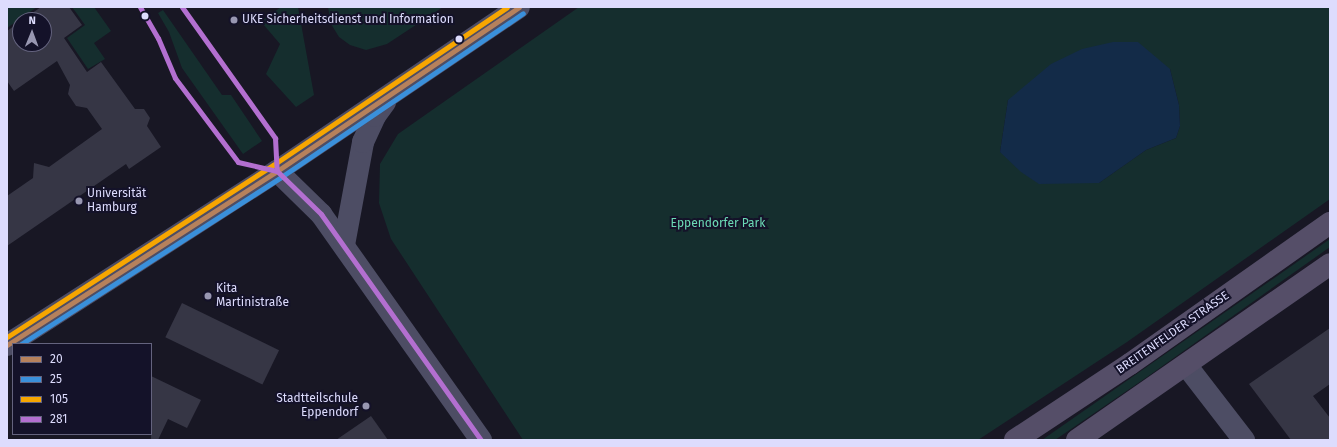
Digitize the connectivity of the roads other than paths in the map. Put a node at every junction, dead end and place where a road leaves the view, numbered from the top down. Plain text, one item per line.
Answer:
1 (519, 7) edge
2 (393, 92) junction
3 (277, 171) junction
4 (1330, 223) edge
5 (344, 245) junction
6 (1330, 264) edge
7 (7, 344) edge
8 (1186, 365) junction
9 (481, 440) edge
10 (1015, 440) edge
11 (1077, 440) edge
12 (1244, 440) edge

1 - 2 street
2 - 3 street
2 - 5 street
3 - 5 street
3 - 7 street
4 - 10 main road, BREITENFELDER STRASSE
5 - 9 street
6 - 8 main road
8 - 11 main road
8 - 12 street

